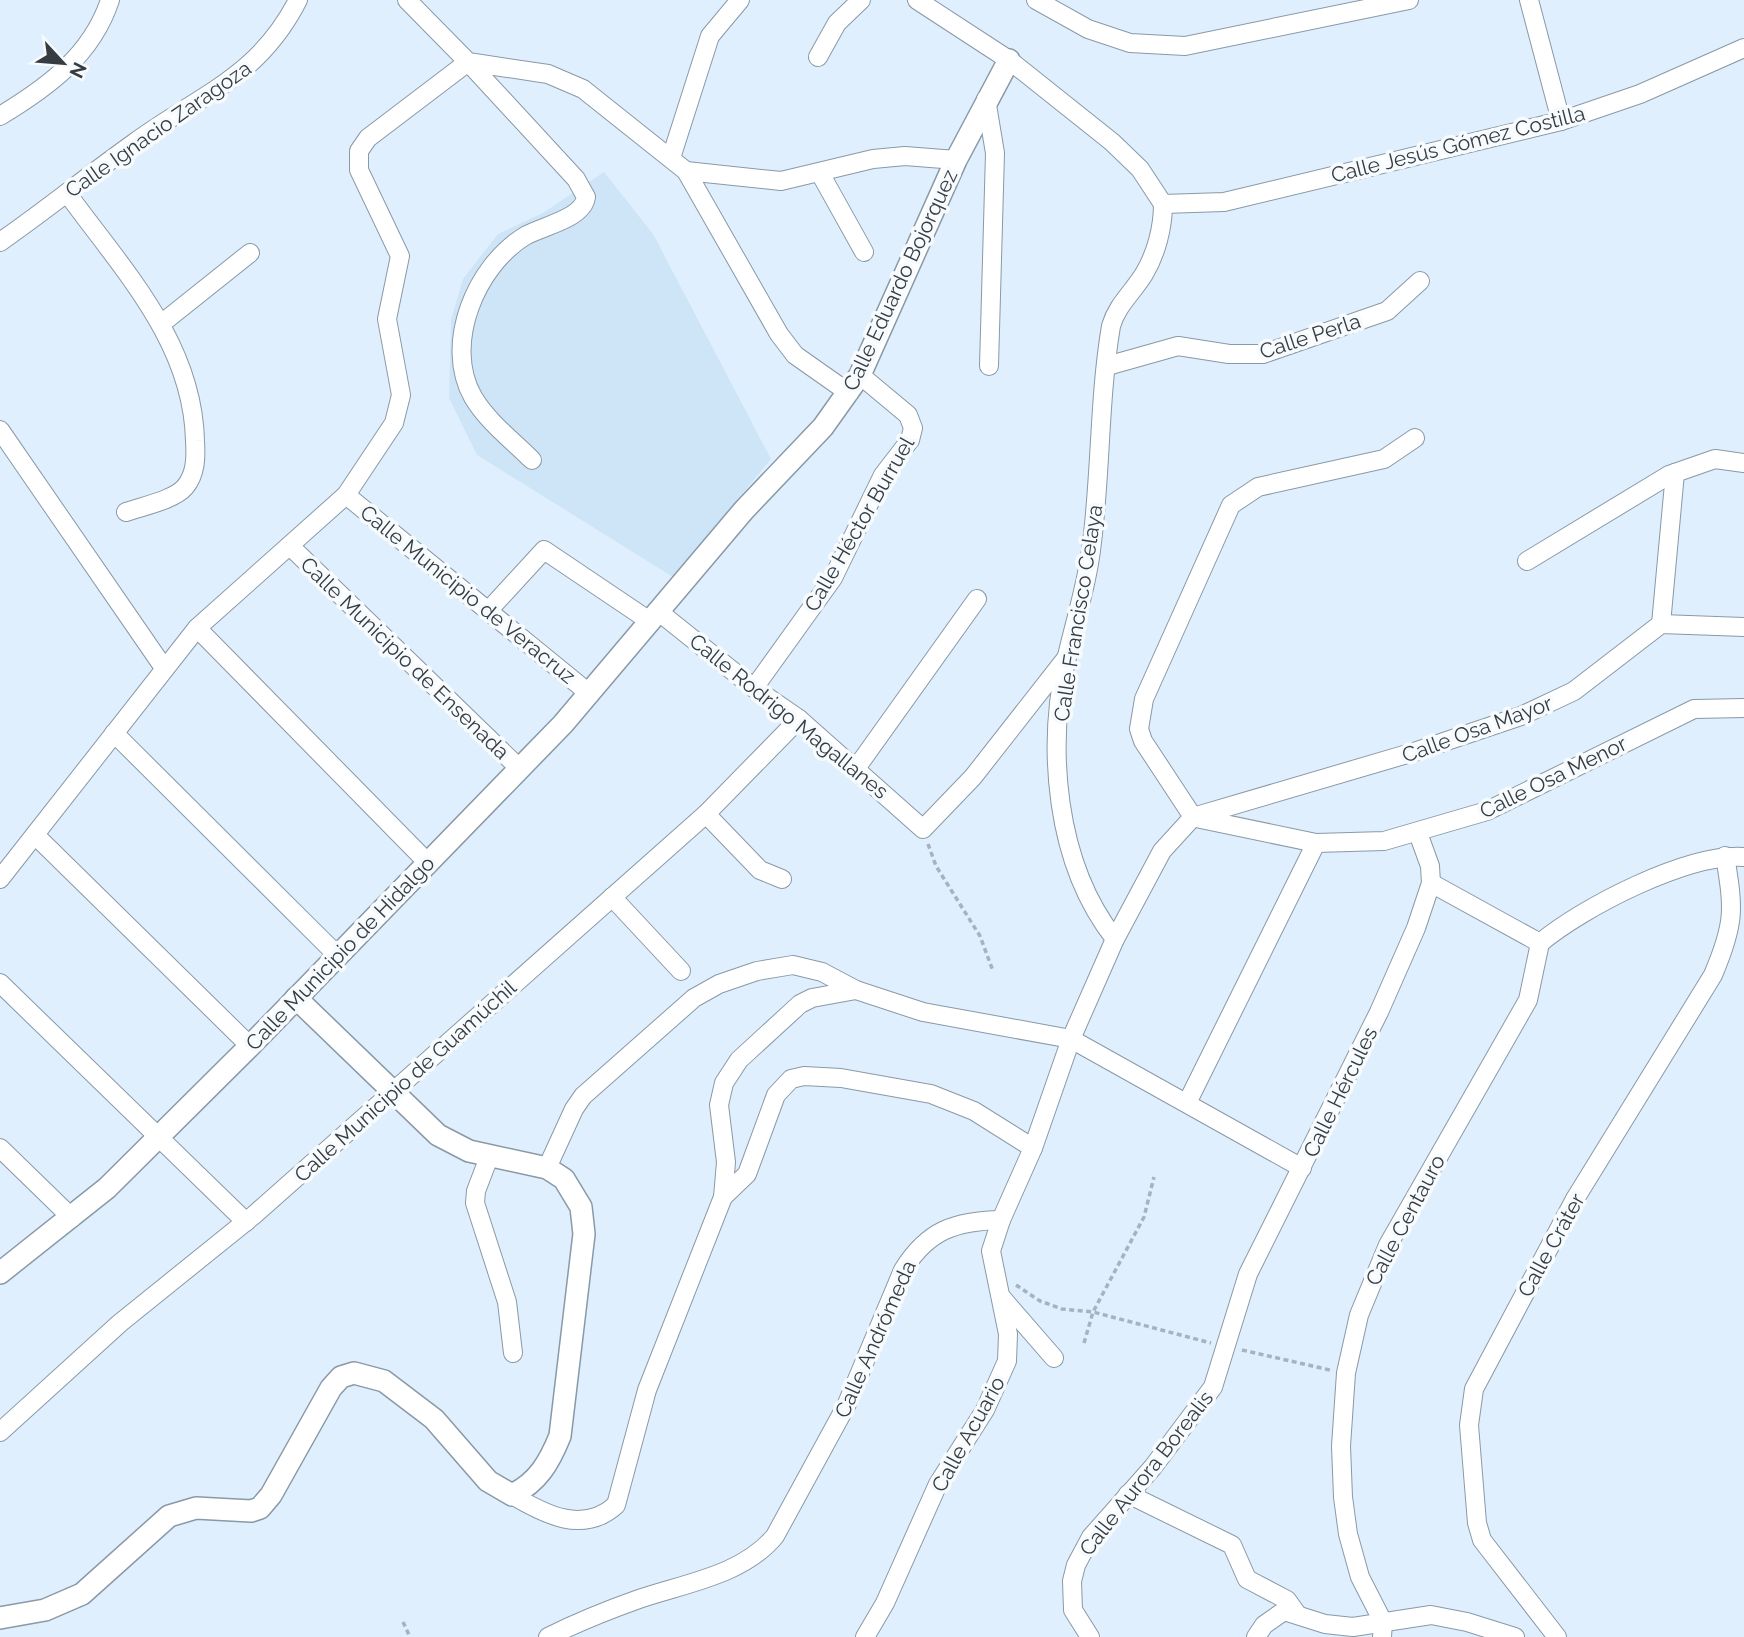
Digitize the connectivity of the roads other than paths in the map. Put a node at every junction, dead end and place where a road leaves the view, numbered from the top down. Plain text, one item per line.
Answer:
1 (110, 0) edge
2 (298, 0) edge
3 (407, 0) edge
4 (740, 0) edge
5 (861, 0) edge
6 (917, 0) edge
7 (1036, 0) edge
8 (1528, 0) edge
9 (1396, 1) edge
10 (1744, 47) edge
11 (818, 57) dead end
12 (1009, 60) junction
13 (468, 62) junction
14 (986, 99) junction
15 (0, 116) edge
16 (1561, 121) junction
17 (671, 158) junction
18 (956, 160) junction
19 (686, 171) junction
20 (820, 173) junction
21 (67, 193) junction
22 (1163, 204) junction
23 (0, 242) edge
24 (864, 252) dead end
25 (250, 253) dead end
26 (1420, 281) dead end
27 (161, 324) junction
28 (989, 366) dead end
29 (1107, 366) junction
30 (855, 384) junction
31 (0, 430) edge
32 (1415, 438) dead end
33 (531, 460) dead end
34 (1744, 463) edge
35 (1675, 473) junction
36 (346, 495) junction
37 (126, 513) dead end
38 (291, 547) junction
39 (1527, 561) dead end
40 (977, 599) dead end
41 (488, 611) junction
42 (655, 617) junction
43 (1661, 624) junction
44 (1744, 627) edge
45 (197, 628) junction
46 (1067, 657) junction
47 (164, 668) junction
48 (754, 688) junction
49 (590, 694) junction
50 (1744, 708) edge
51 (799, 719) junction
52 (114, 733) junction
53 (857, 767) junction
54 (519, 768) junction
55 (706, 814) junction
56 (1193, 817) junction
57 (1418, 833) junction
58 (35, 835) junction
59 (1316, 843) junction
60 (1725, 856) junction
61 (1744, 857) edge
62 (428, 863) junction
63 (0, 879) edge
64 (782, 879) dead end
65 (1431, 883) junction
66 (612, 897) junction
67 (1115, 939) junction
68 (1540, 943) junction
69 (337, 955) junction
70 (681, 971) dead end
71 (0, 983) edge
72 (856, 990) junction
73 (296, 998) junction
74 (1070, 1039) junction
75 (250, 1046) junction
76 (392, 1090) junction
77 (1187, 1103) junction
78 (159, 1138) junction
79 (0, 1148) edge
80 (1033, 1148) junction
81 (489, 1157) junction
82 (547, 1168) junction
83 (1302, 1168) junction
84 (723, 1197) junction
85 (72, 1218) junction
86 (1001, 1220) junction
87 (246, 1222) junction
88 (0, 1273) edge
89 (1007, 1290) junction
90 (1227, 1347) joint
91 (513, 1353) dead end
92 (1054, 1358) dead end
93 (0, 1432) edge
94 (1128, 1494) junction
95 (512, 1495) junction
96 (1297, 1614) junction
97 (0, 1618) edge
98 (1383, 1630) edge
99 (571, 1633) edge
100 (548, 1637) edge
101 (865, 1637) edge
102 (1090, 1637) edge
103 (1256, 1637) edge
104 (1515, 1637) edge
105 (1557, 1637) edge

1 - 15 street
2 - 21 street, Calle Ignacio Zaragoza
3 - 13 street
4 - 17 street
5 - 11 street
6 - 12 street
7 - 9 street
8 - 16 street
10 - 16 street, Calle Jesús Gómez Costilla
12 - 14 street, Calle Eduardo Bojorquez
12 - 22 street
13 - 17 street
13 - 33 street
13 - 36 street
14 - 18 street, Calle Eduardo Bojorquez
14 - 28 street
16 - 22 street, Calle Jesús Gómez Costilla
17 - 19 street
18 - 20 street
18 - 30 street, Calle Eduardo Bojorquez
19 - 20 street
19 - 30 street
20 - 24 street
21 - 23 street, Calle Ignacio Zaragoza
21 - 27 street
22 - 29 street, Calle Francisco Celaya
25 - 27 street
26 - 29 street, Calle Perla
27 - 37 street
29 - 46 street, Calle Francisco Celaya
30 - 42 street, Calle Eduardo Bojorquez
30 - 48 street, Calle Héctor Burruel
31 - 47 street
32 - 56 street
34 - 35 street
35 - 39 street
35 - 43 street
36 - 38 street
36 - 41 street, Calle Municipio de Veracruz
38 - 45 street
38 - 54 street, Calle Municipio de Ensenada
40 - 53 street
41 - 42 street, Calle Rodrigo Magallanes
41 - 49 street, Calle Municipio de Veracruz
42 - 48 street, Calle Rodrigo Magallanes
42 - 49 street, Calle Municipio de Hidalgo
43 - 44 street
43 - 56 street, Calle Osa Mayor
45 - 47 street
45 - 62 street
46 - 53 street, Calle Rodrigo Magallanes
46 - 67 street, Calle Francisco Celaya
47 - 52 street
48 - 51 street, Calle Rodrigo Magallanes
49 - 54 street, Calle Municipio de Hidalgo
50 - 57 street, Calle Osa Menor
51 - 53 street, Calle Rodrigo Magallanes
51 - 55 street, Calle Municipio de Guamúchil
52 - 58 street
52 - 69 street
54 - 62 street, Calle Municipio de Hidalgo
55 - 64 street
55 - 66 street, Calle Municipio de Guamúchil
56 - 59 street, Calle Osa Menor
56 - 67 street
57 - 59 street, Calle Osa Menor
57 - 65 street
58 - 63 street
58 - 75 street
59 - 77 street
60 - 61 street
60 - 68 street
60 - 105 street, Calle Cráter
62 - 69 street, Calle Municipio de Hidalgo
65 - 68 street
65 - 83 street, Calle Hércules
66 - 70 street
66 - 76 street, Calle Municipio de Guamúchil
67 - 74 street
68 - 98 street, Calle Centauro
69 - 73 street, Calle Municipio de Hidalgo
71 - 78 street
72 - 74 street
72 - 82 street
72 - 84 street
73 - 75 street, Calle Municipio de Hidalgo
73 - 76 street
74 - 77 street
74 - 80 street
75 - 78 street, Calle Municipio de Hidalgo
76 - 81 street
76 - 87 street, Calle Municipio de Guamúchil
77 - 83 street
78 - 85 street, Calle Municipio de Hidalgo
78 - 87 street
79 - 85 street
80 - 84 street
80 - 86 street
81 - 82 street
81 - 91 street
82 - 95 street
83 - 90 street, Calle Hércules
84 - 95 street
85 - 88 street, Calle Municipio de Hidalgo
86 - 89 street, Calle Acuario
86 - 99 street, Calle Andrómeda
87 - 93 street, Calle Municipio de Guamúchil
89 - 92 street
89 - 101 street, Calle Acuario
90 - 94 street, Calle Aurora Borealis
94 - 96 street
94 - 102 street, Calle Aurora Borealis
95 - 97 street
96 - 98 street
96 - 103 street
98 - 104 street
99 - 100 street, Calle Andrómeda

